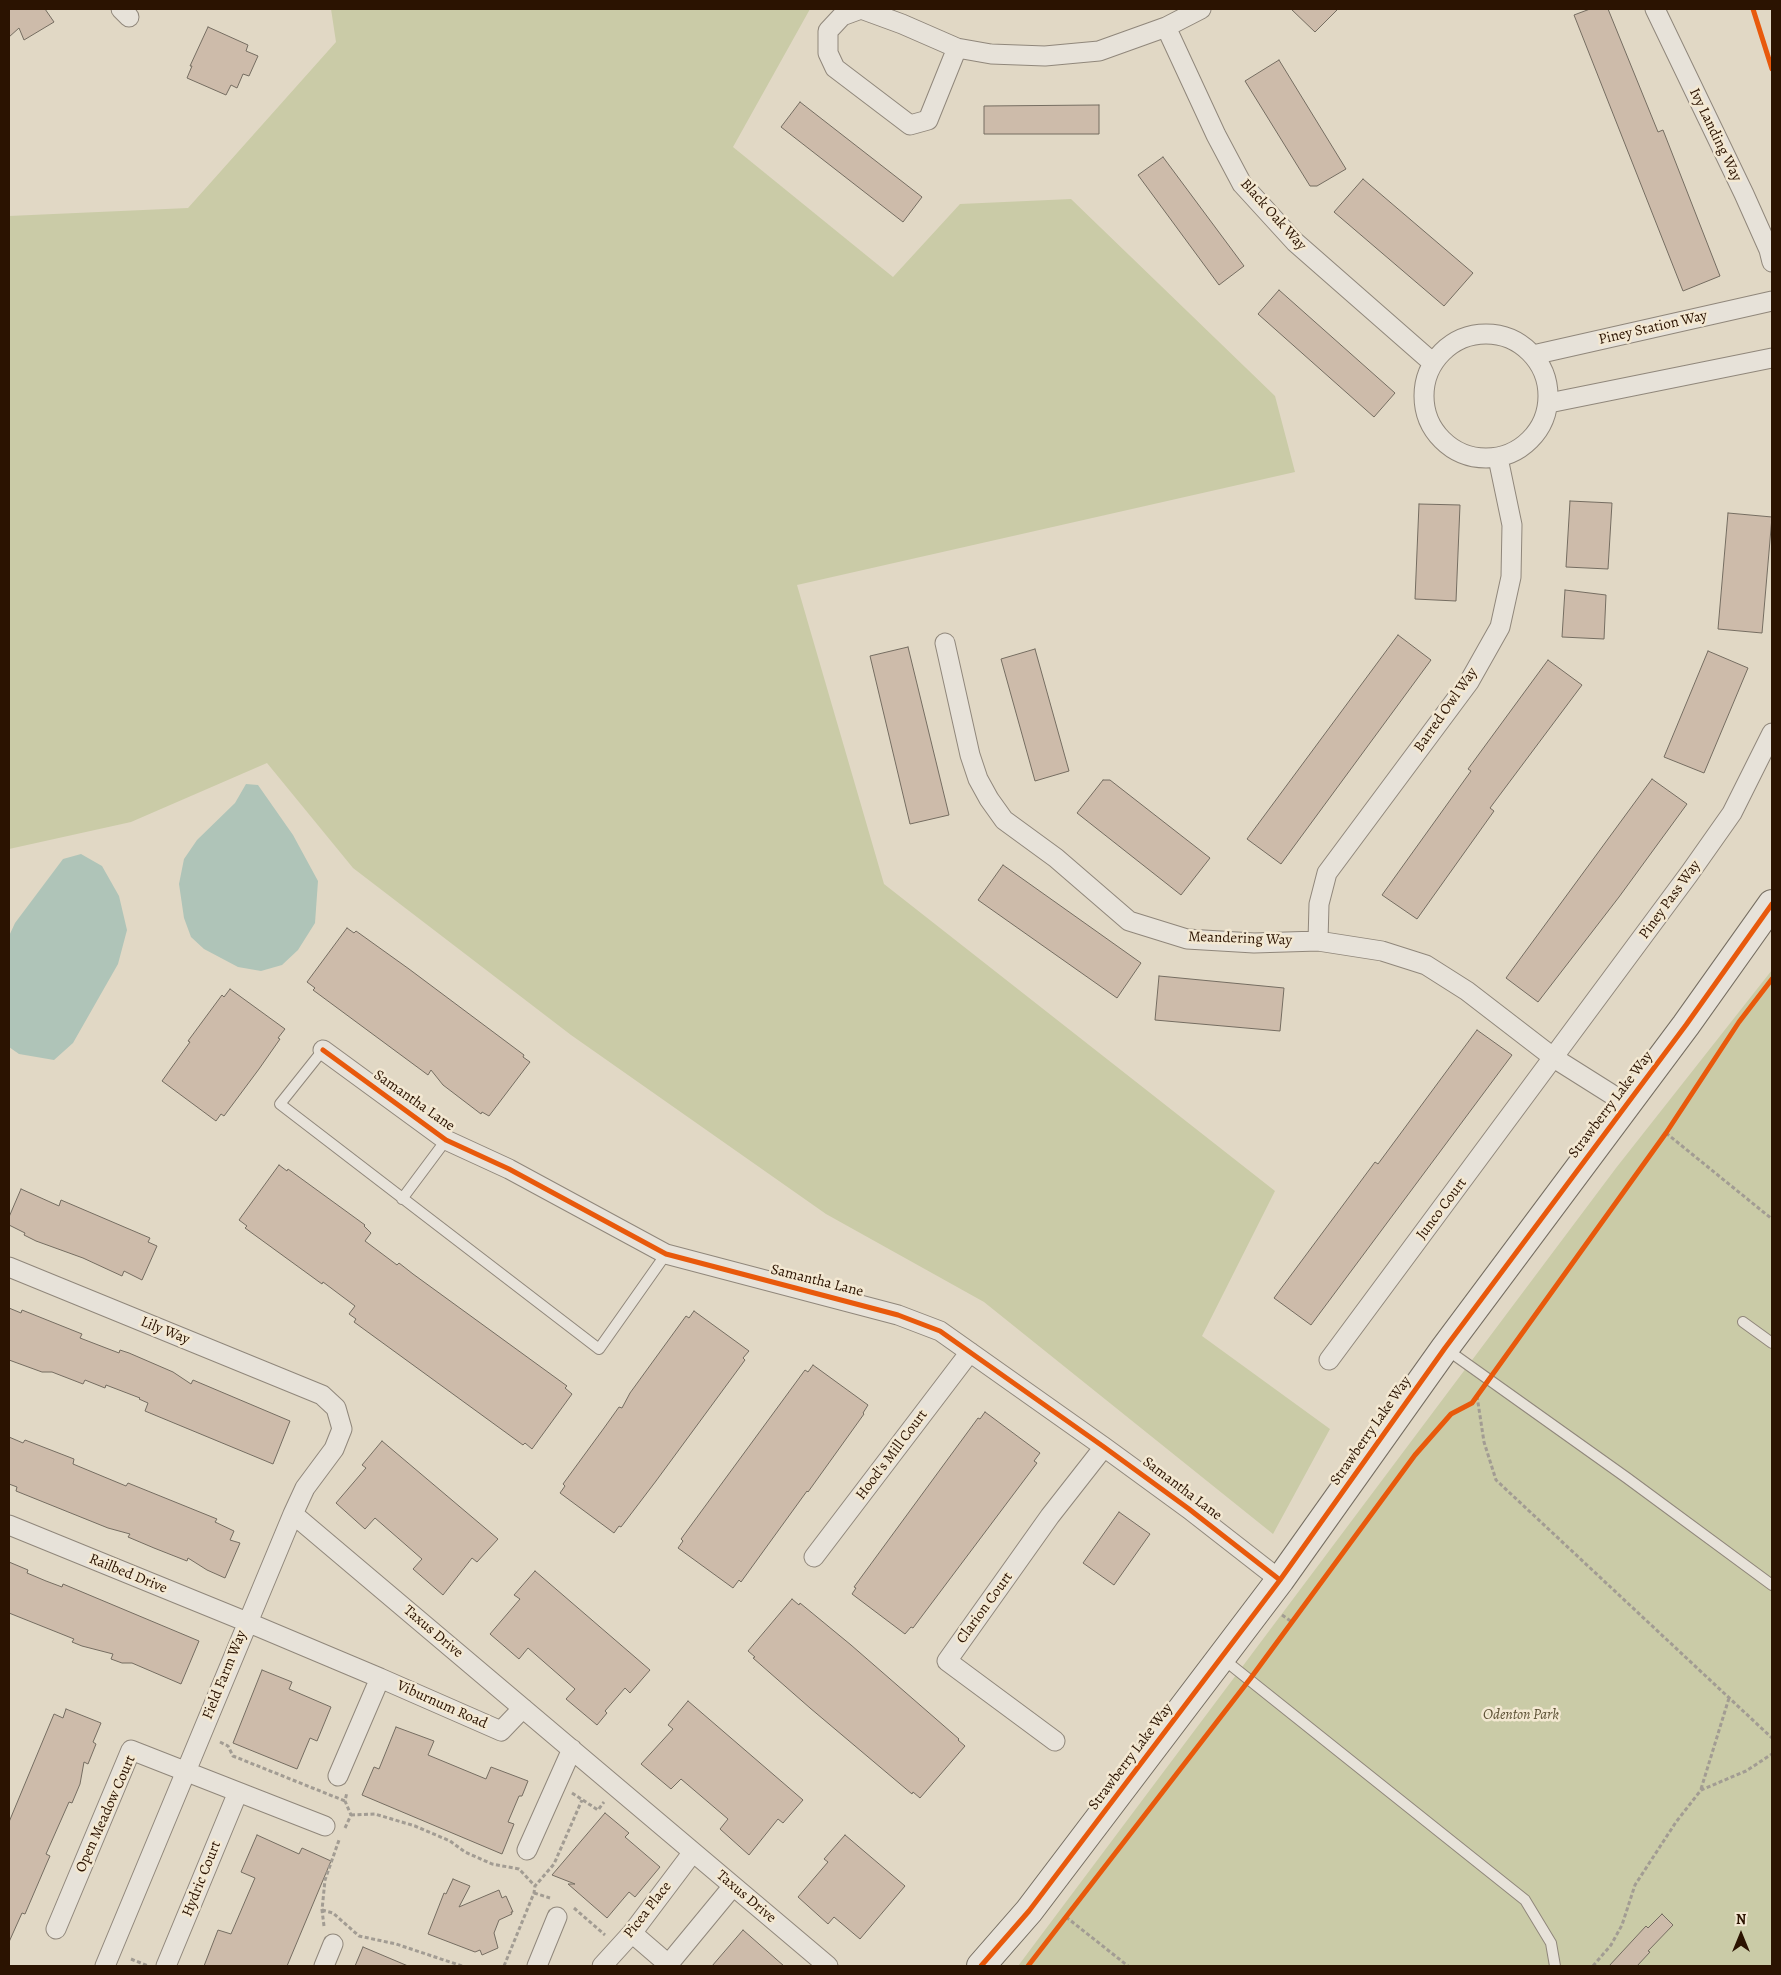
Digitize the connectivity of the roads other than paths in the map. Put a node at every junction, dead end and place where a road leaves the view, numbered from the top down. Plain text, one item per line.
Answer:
1 (1200, 9) edge
2 (1655, 9) edge
3 (1166, 27) junction
4 (957, 48) junction
5 (1772, 262) edge
6 (1772, 301) edge
7 (1533, 355) junction
8 (1772, 358) edge
9 (1433, 363) junction
10 (1548, 403) junction
11 (1498, 458) junction
12 (945, 643) dead end
13 (1772, 734) edge
14 (1772, 904) edge
15 (1318, 941) junction
16 (323, 1050) joint
17 (1554, 1058) junction
18 (1627, 1104) junction
19 (446, 1140) junction
20 (402, 1199) junction
21 (666, 1254) junction
22 (9, 1268) edge
23 (1743, 1322) dead end
24 (1772, 1342) edge
25 (1445, 1348) junction
26 (970, 1352) junction
27 (1329, 1360) dead end
28 (322, 1396) joint
29 (1104, 1447) junction
30 (293, 1514) junction
31 (9, 1525) edge
32 (814, 1557) dead end
33 (1280, 1580) junction
34 (1772, 1585) edge
35 (247, 1622) junction
36 (1222, 1658) junction
37 (380, 1678) junction
38 (524, 1708) junction
39 (1055, 1741) dead end
40 (572, 1749) junction
41 (186, 1771) junction
42 (338, 1776) road end
43 (238, 1792) junction
44 (325, 1826) dead end
45 (527, 1850) dead end
46 (694, 1852) junction
47 (733, 1886) junction
48 (559, 1907) road end
49 (56, 1929) dead end
50 (632, 1933) junction
51 (333, 1944) road end
52 (667, 1965) edge
53 (105, 1966) edge
54 (166, 1966) edge
55 (324, 1966) edge
56 (537, 1966) edge
57 (602, 1966) edge
58 (828, 1966) edge
59 (981, 1966) edge
60 (1555, 1966) edge

1 - 3 street
2 - 5 street, Ivy Landing Way
3 - 4 street
3 - 9 street, Black Oak Way
4 - 4 street
6 - 7 street, Piney Station Way
7 - 9 street
7 - 10 street
8 - 10 street
9 - 11 street
10 - 11 street
11 - 15 street, Barred Owl Way
12 - 15 street, Meandering Way
13 - 17 street, Piney Pass Way
14 - 18 street, Strawberry Lake Way
15 - 17 street, Meandering Way
16 - 19 street, Samantha Lane
16 - 20 lane
17 - 18 street, Meandering Way
17 - 27 street, Junco Court
18 - 25 street, Strawberry Lake Way
19 - 20 lane
19 - 21 street, Samantha Lane
20 - 21 lane
21 - 26 street, Samantha Lane
22 - 28 street, Lily Way
23 - 24 lane
25 - 33 street, Strawberry Lake Way
25 - 34 lane
26 - 29 street, Samantha Lane
26 - 32 street, Hood's Mill Court
28 - 30 street, Field Farm Way
29 - 33 street, Samantha Lane
29 - 39 street, Clarion Court
30 - 35 street, Field Farm Way
30 - 38 street, Taxus Drive
31 - 35 street, Railbed Drive
33 - 36 street, Strawberry Lake Way
35 - 37 street, Viburnum Road
35 - 41 street, Field Farm Way
36 - 59 street, Strawberry Lake Way
36 - 60 lane
37 - 38 street, Viburnum Road
37 - 42 street, Viburnum Road
38 - 40 street, Taxus Drive
40 - 45 street
40 - 46 street, Taxus Drive
41 - 43 street
41 - 49 street, Open Meadow Court
41 - 53 street, Field Farm Way
43 - 44 street
43 - 54 street, Hydric Court
46 - 47 street, Taxus Drive
46 - 50 street, Picea Place
47 - 52 street
47 - 58 street, Taxus Drive
48 - 56 street
50 - 52 street
50 - 57 street, Picea Place
51 - 55 street

